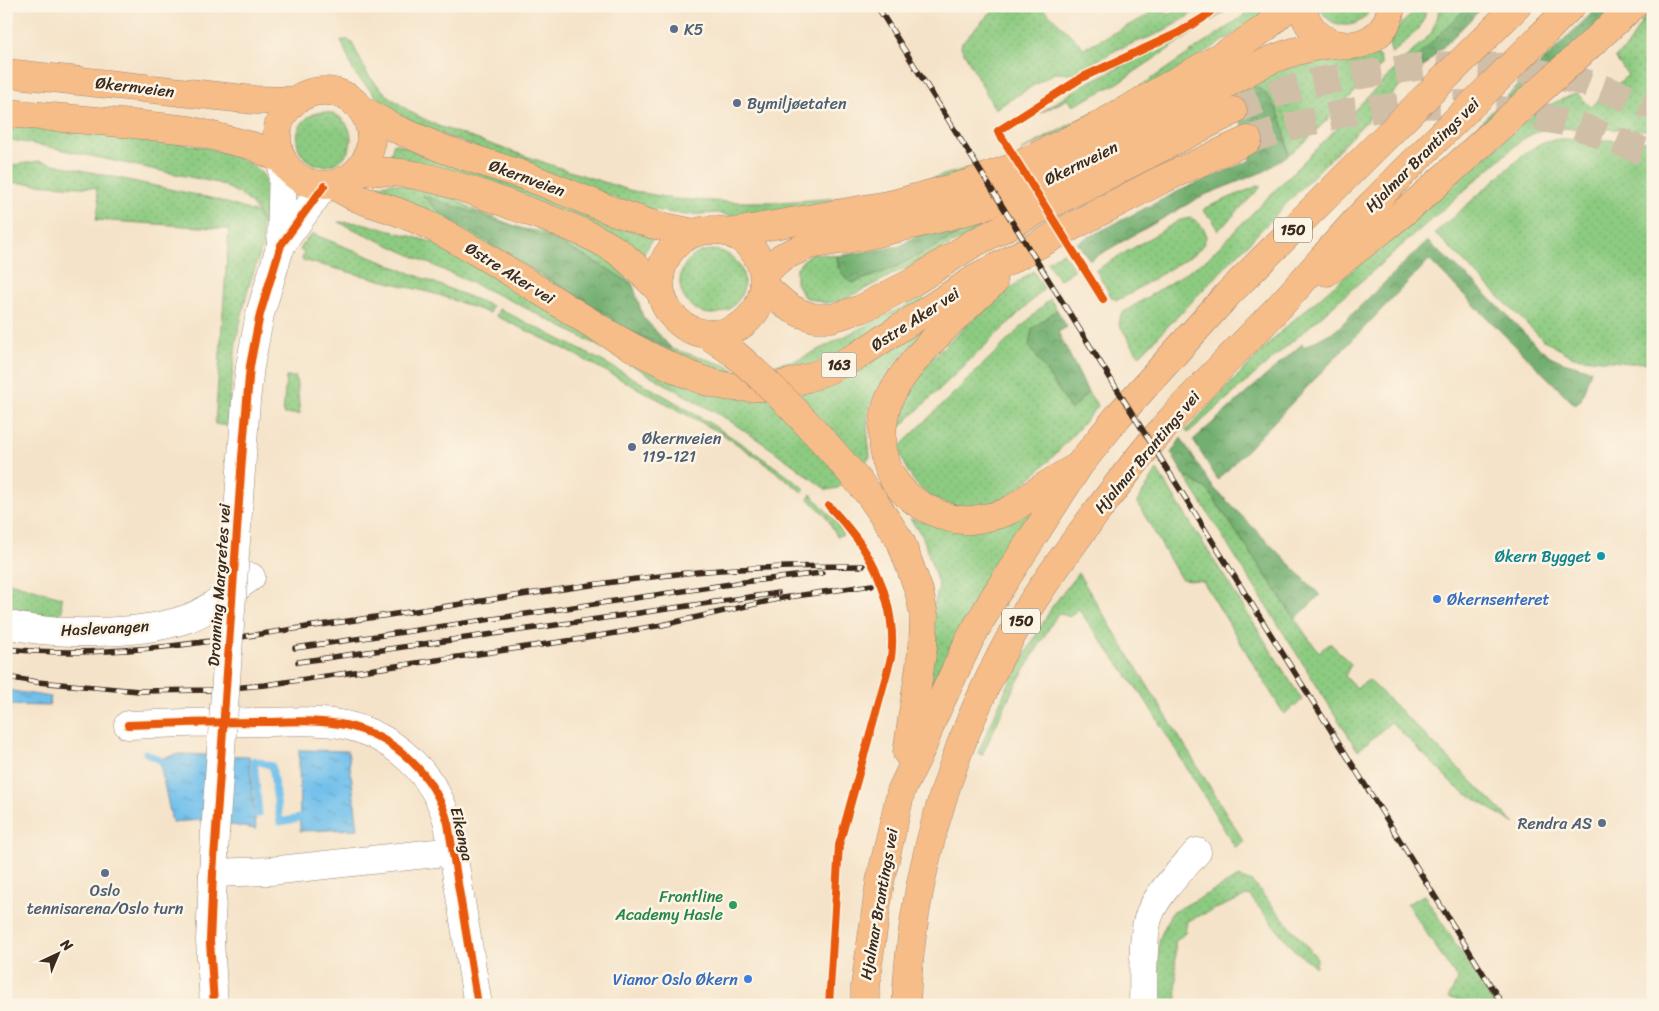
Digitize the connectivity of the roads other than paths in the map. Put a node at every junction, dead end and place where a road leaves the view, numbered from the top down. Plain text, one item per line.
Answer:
1 (1289, 6) edge
2 (1302, 6) edge
3 (1517, 6) edge
4 (1571, 6) edge
5 (1633, 6) edge
6 (1393, 8) edge
7 (1332, 44) junction
8 (6, 73) edge
9 (294, 101) junction
10 (364, 111) junction
11 (1233, 111) tunnel mouth
12 (6, 113) edge
13 (1248, 140) tunnel mouth
14 (282, 161) junction
15 (358, 172) junction
16 (329, 185) junction
17 (694, 233) junction
18 (729, 233) junction
19 (280, 248) junction
20 (1034, 248) junction
21 (764, 280) junction
22 (659, 290) junction
23 (1277, 308) junction
24 (708, 335) junction
25 (1080, 464) junction
26 (251, 577) dead end
27 (6, 624) edge
28 (128, 725) dead end
29 (901, 791) junction
30 (454, 851) junction
31 (1197, 852) dead end
32 (213, 873) junction
33 (214, 1005) edge
34 (478, 1005) edge
35 (865, 1005) edge
36 (906, 1005) edge
37 (1143, 1005) edge

1 - 18 main road, Økernveien
2 - 7 main road
3 - 25 main road, Hjalmar Brantings vei / 150
4 - 23 main road, Hjalmar Brantings vei / 150
5 - 23 main road
6 - 7 main road, Økernveien
7 - 21 main road, Økernveien
8 - 9 main road, Økernveien
9 - 10 main road
9 - 14 main road
10 - 15 main road
10 - 17 main road, Økernveien
11 - 21 main road, Østre Aker vei
12 - 14 main road
13 - 20 main road, Østre Aker vei / 163
14 - 16 main road
14 - 19 street, Dronning Margretes vei
15 - 16 main road
15 - 22 main road, Økernveien
16 - 19 street, Dronning Margretes vei
16 - 20 main road, Østre Aker vei / 163
17 - 18 main road
17 - 22 main road
18 - 21 main road
19 - 32 street, Dronning Margretes vei, bridge
20 - 25 main road
21 - 24 main road
22 - 24 main road
23 - 36 main road, Hjalmar Brantings vei / 150
24 - 29 main road, bridge
25 - 29 main road, Hjalmar Brantings vei / 150
26 - 27 street, Haslevangen
28 - 30 street, Eikenga
29 - 35 main road, Hjalmar Brantings vei / 150
30 - 32 street, Eikenga
30 - 34 street, Eikenga
31 - 37 street
32 - 33 street, Dronning Margretes vei

